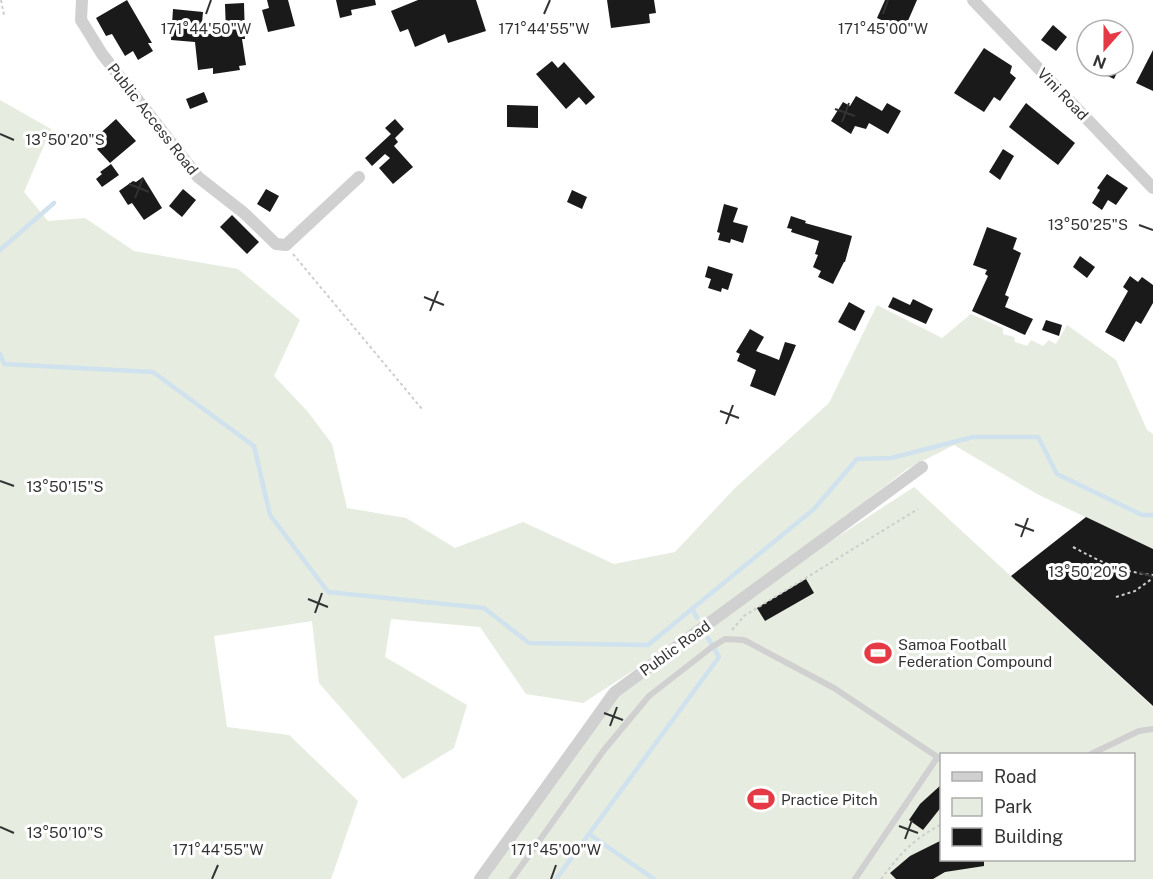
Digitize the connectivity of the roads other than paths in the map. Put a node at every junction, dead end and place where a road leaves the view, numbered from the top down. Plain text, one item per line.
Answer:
1 (82, 0) edge
2 (973, 0) edge
3 (359, 177) dead end
4 (1153, 188) edge
5 (922, 467) dead end
6 (1153, 729) edge
7 (1092, 753) edge
8 (939, 759) edge
9 (480, 879) edge
10 (512, 879) edge
11 (855, 879) edge

1 - 3 street, Public Access Road
2 - 4 street, Vini Road
5 - 9 street, Public Road
6 - 7 lane
8 - 10 lane
8 - 11 lane

